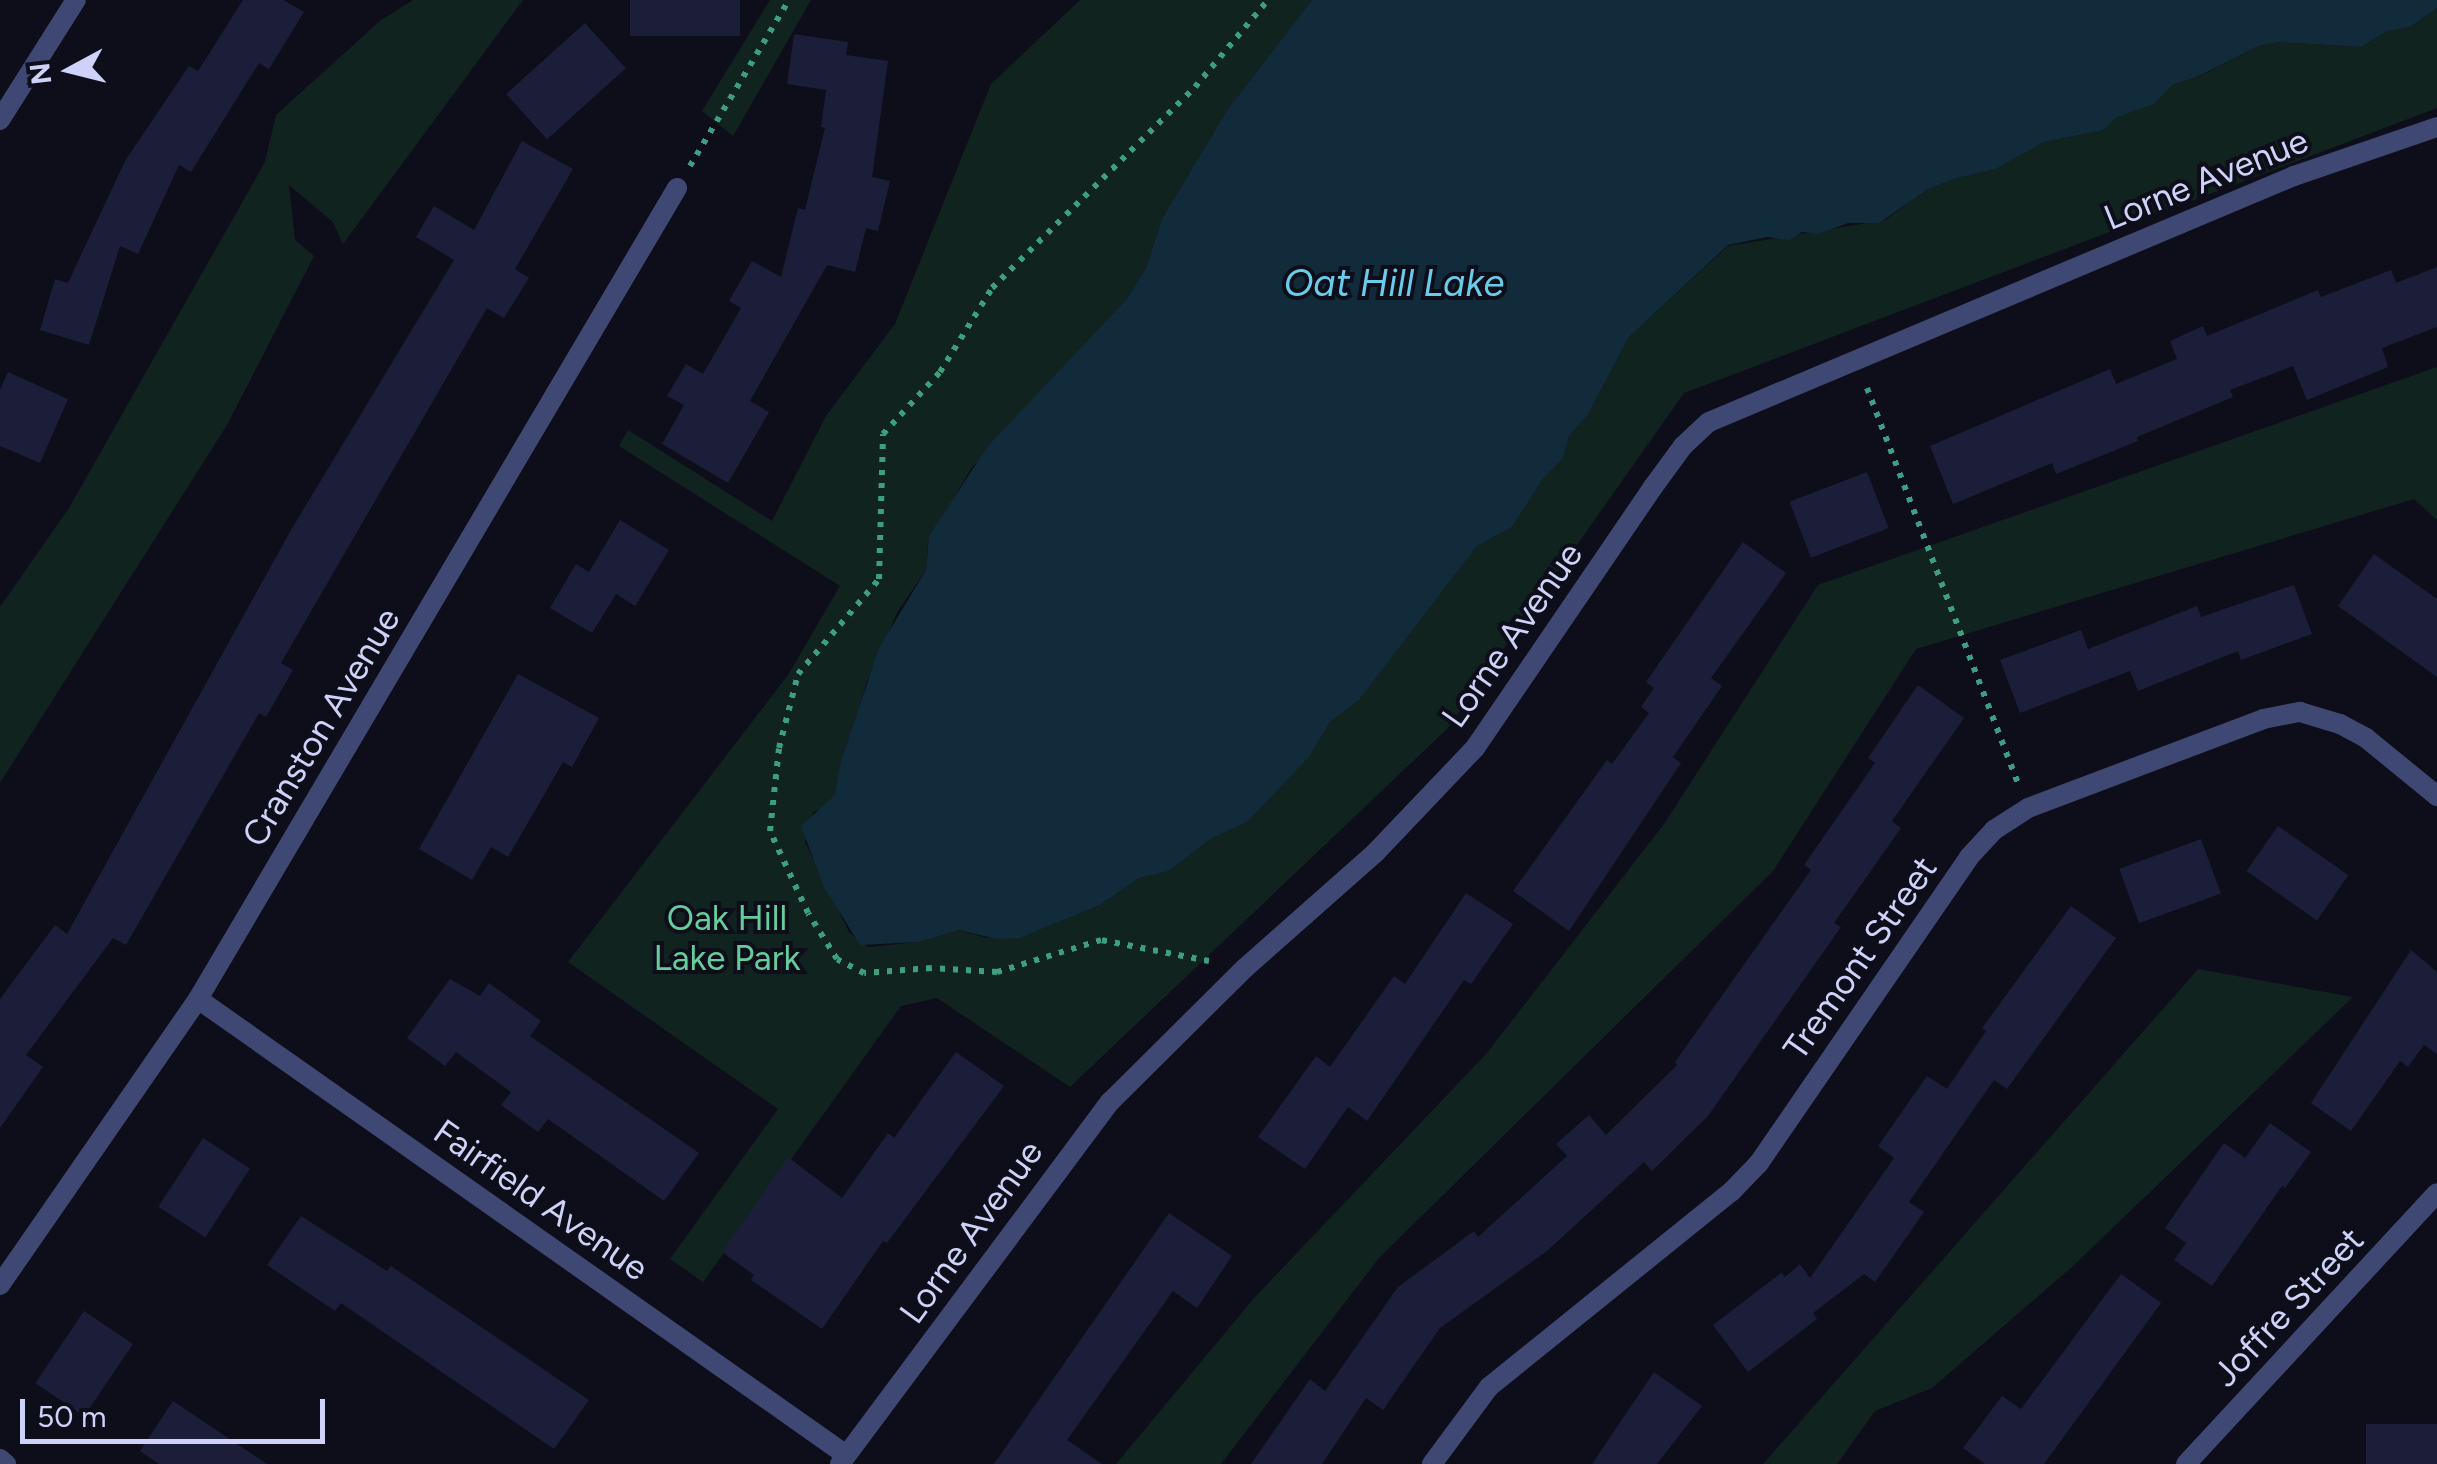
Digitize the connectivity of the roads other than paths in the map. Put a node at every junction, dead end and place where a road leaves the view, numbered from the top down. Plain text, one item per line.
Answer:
1 (76, 0) edge
2 (0, 120) edge
3 (2437, 126) edge
4 (676, 188) road end
5 (2437, 796) edge
6 (198, 999) junction
7 (2437, 1193) edge
8 (0, 1285) edge
9 (843, 1459) edge
10 (0, 1460) edge
11 (6, 1464) edge
12 (1432, 1464) edge
13 (2186, 1464) edge

1 - 2 street
3 - 9 street, Lorne Avenue
4 - 6 street, Cranston Avenue
5 - 12 street, Tremont Street
6 - 8 street, Cranston Avenue
6 - 9 street, Fairfield Avenue
7 - 13 street, Joffre Street
10 - 11 street

